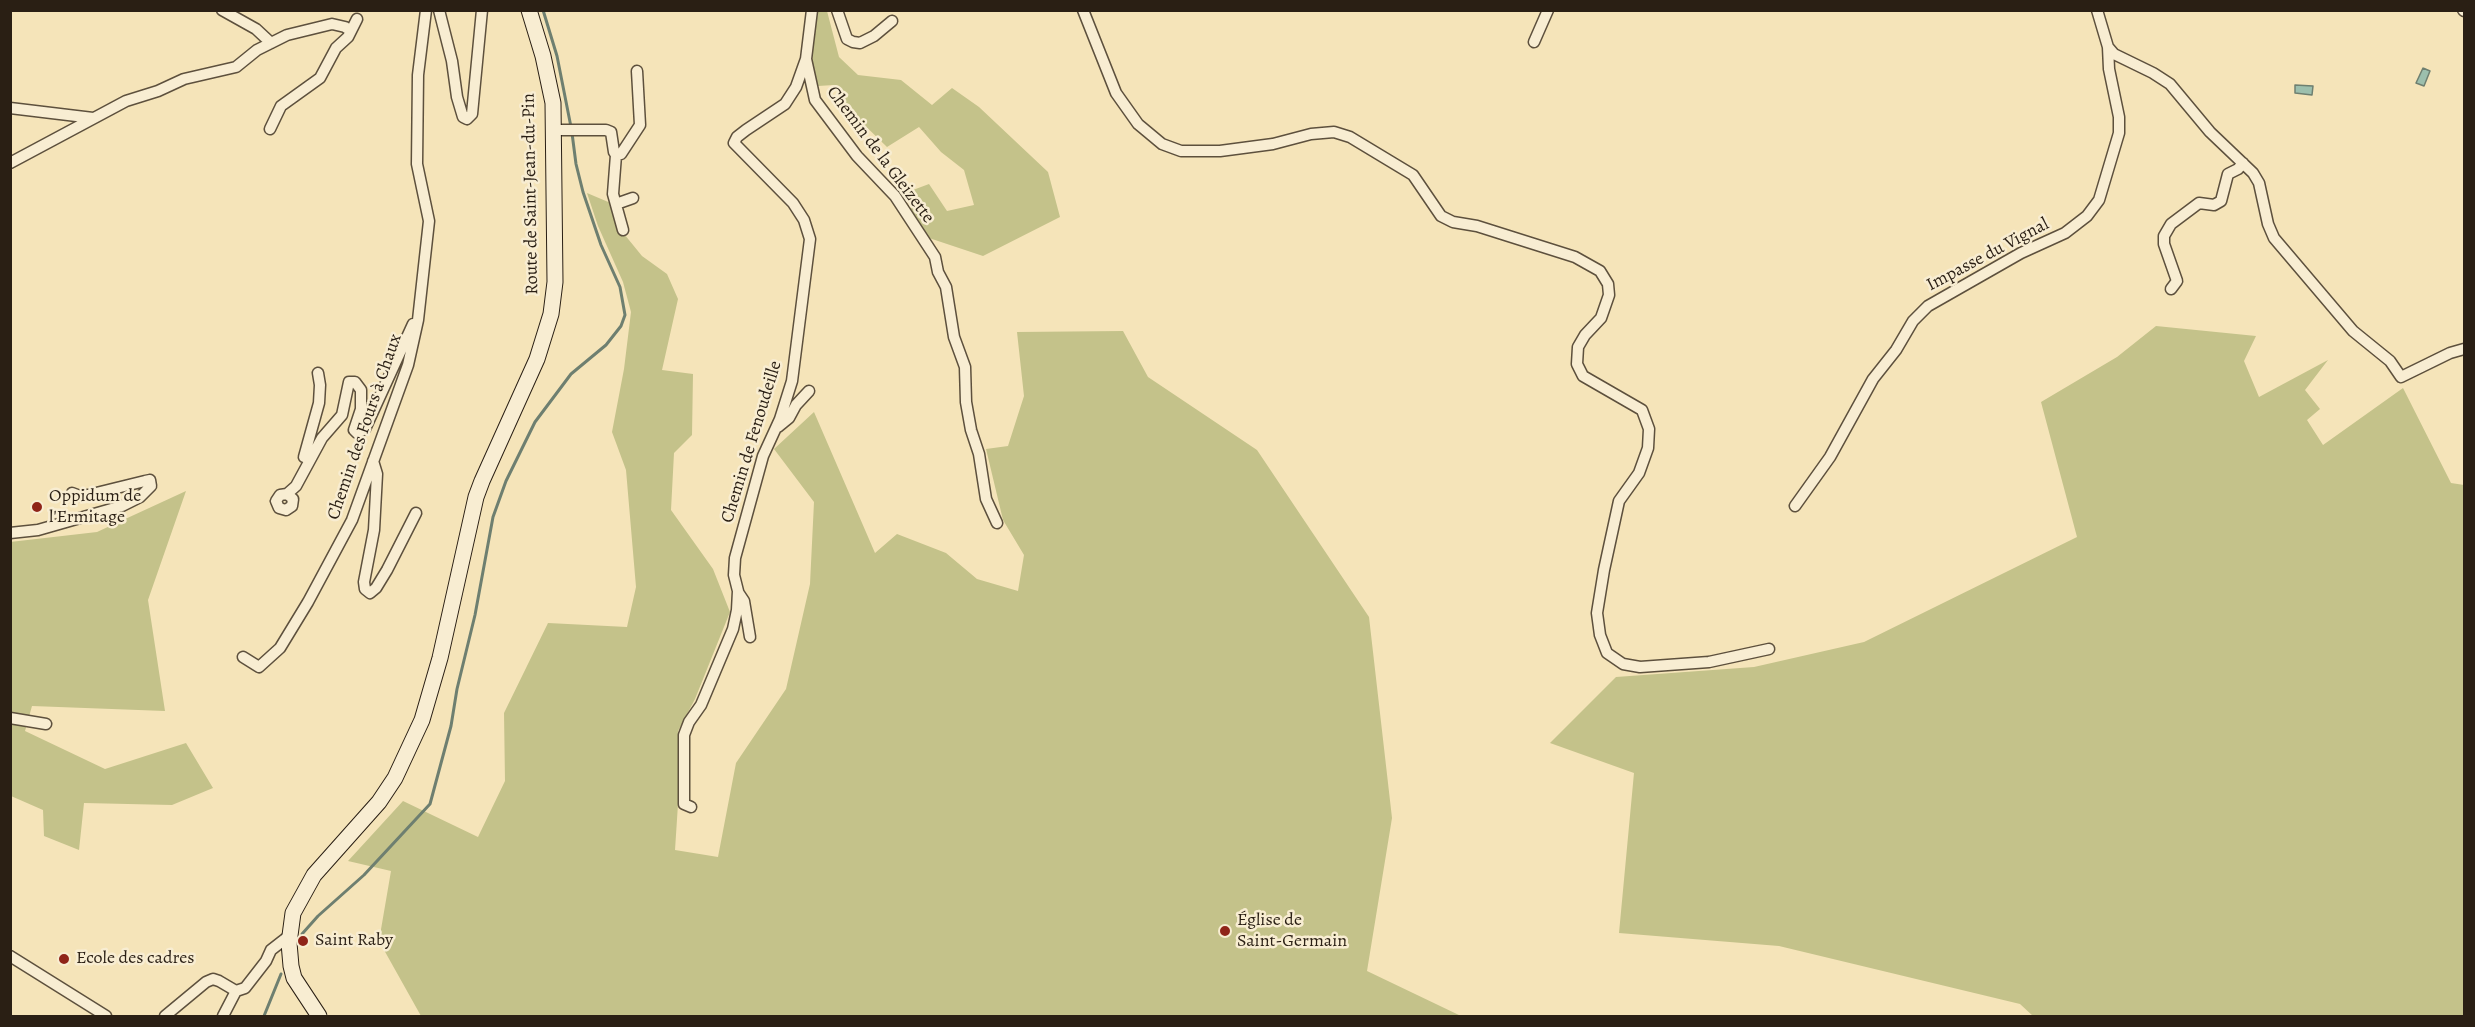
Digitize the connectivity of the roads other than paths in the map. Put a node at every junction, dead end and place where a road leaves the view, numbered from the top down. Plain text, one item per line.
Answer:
1 (222, 10) edge
2 (426, 10) edge
3 (439, 10) edge
4 (482, 10) edge
5 (529, 10) edge
6 (812, 10) edge
7 (837, 10) edge
8 (1083, 10) edge
9 (1548, 10) edge
10 (2097, 10) edge
11 (357, 19) dead end
12 (892, 21) dead end
13 (351, 31) junction
14 (1534, 42) dead end
15 (272, 43) junction
16 (2108, 47) junction
17 (806, 59) junction
18 (637, 70) dead end
19 (10, 108) edge
20 (93, 118) junction
21 (270, 129) dead end
22 (565, 130) junction
23 (616, 155) junction
24 (10, 163) edge
25 (2243, 163) junction
26 (633, 198) dead end
27 (616, 204) junction
28 (623, 230) dead end
29 (2171, 289) dead end
30 (418, 320) junction
31 (2464, 349) edge
32 (318, 373) dead end
33 (809, 391) dead end
34 (776, 427) junction
35 (373, 460) junction
36 (302, 472) junction
37 (72, 493) dead end
38 (287, 494) dead end
39 (1795, 506) dead end
40 (416, 513) dead end
41 (997, 523) dead end
42 (10, 533) edge
43 (738, 591) junction
44 (750, 637) dead end
45 (1769, 649) dead end
46 (243, 657) dead end
47 (10, 718) edge
48 (46, 724) dead end
49 (691, 807) dead end
50 (321, 866) junction
51 (289, 936) junction
52 (10, 956) edge
53 (289, 956) junction
54 (266, 961) junction
55 (236, 991) junction
56 (106, 1017) edge
57 (165, 1017) edge
58 (223, 1017) edge
59 (321, 1017) edge

1 - 15 street
2 - 30 street, Chemin des Fours à Chaux
3 - 4 street
5 - 22 main road, Route de Saint-Jean-du-Pin
6 - 17 street, Chemin de la Gleizette
7 - 12 street
8 - 45 street
9 - 14 street
10 - 16 street, Impasse du Vignal
11 - 13 street
13 - 15 street
13 - 21 street
15 - 20 street
16 - 25 street
16 - 39 street, Impasse du Vignal
17 - 34 street, Chemin de Fenoudeille
17 - 41 street, Chemin de la Gleizette
18 - 23 street
19 - 20 street
20 - 24 street
22 - 23 street
22 - 50 main road, Route de Saint-Jean-du-Pin
23 - 27 street
25 - 29 street
25 - 31 street
26 - 27 street
27 - 28 street
30 - 35 street, Chemin des Fours à Chaux
30 - 36 street
32 - 36 street
33 - 34 street
34 - 43 street, Chemin de Fenoudeille
35 - 40 street
35 - 46 street, Chemin des Fours à Chaux
36 - 38 street
37 - 42 street
43 - 44 street
43 - 49 street, Chemin de Fenoudeille
47 - 48 street
50 - 51 main road, Route de Saint-Jean-du-Pin
50 - 59 main road, Route de Saint-Jean-du-Pin
51 - 53 main road, Route de Saint-Jean-du-Pin
51 - 54 street
52 - 56 street
53 - 54 street
53 - 59 main road, Route de Saint-Jean-du-Pin
54 - 55 street
55 - 57 street
55 - 58 street

